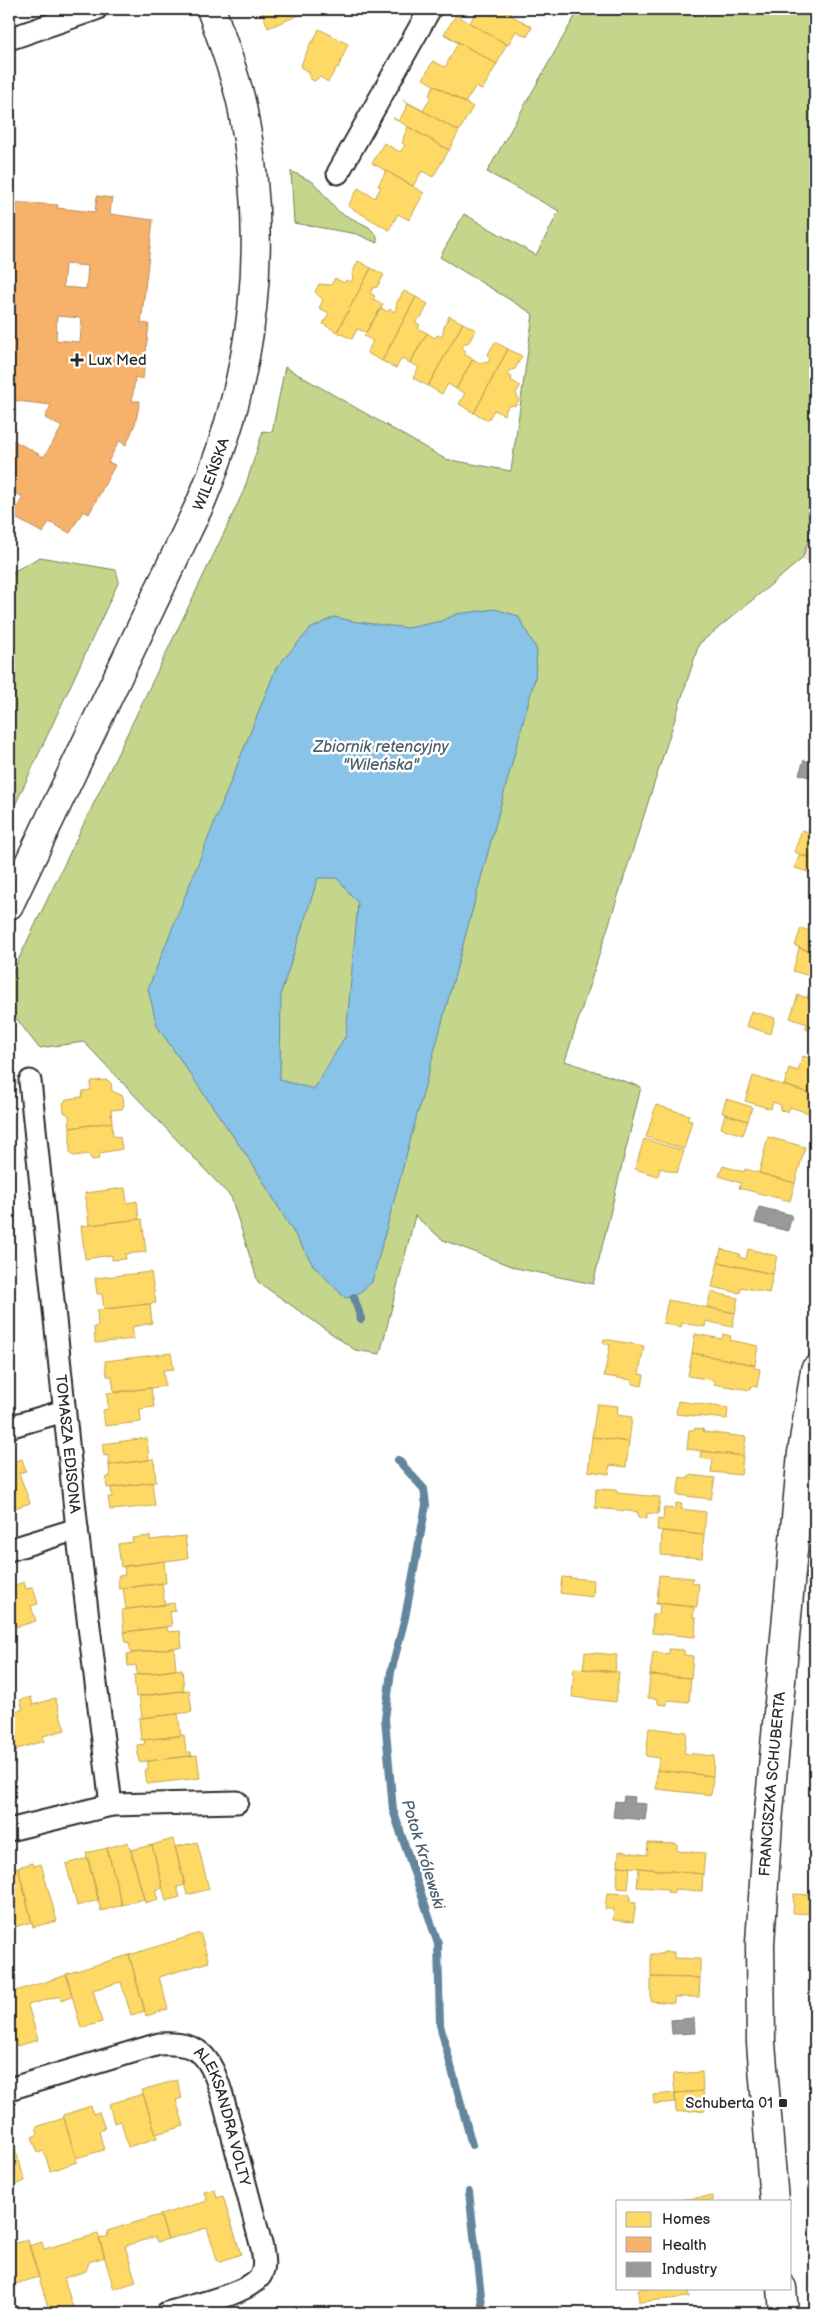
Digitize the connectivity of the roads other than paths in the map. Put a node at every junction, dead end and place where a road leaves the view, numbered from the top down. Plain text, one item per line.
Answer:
1 (96, 9) edge
2 (211, 9) edge
3 (430, 9) edge
4 (9, 39) edge
5 (338, 174) dead end
6 (9, 904) edge
7 (30, 1081) dead end
8 (815, 1370) edge
9 (64, 1412) junction
10 (9, 1427) edge
11 (76, 1530) junction
12 (9, 1550) edge
13 (237, 1802) dead end
14 (111, 1805) junction
15 (9, 1830) edge
16 (9, 2090) edge
17 (774, 2200) edge
18 (782, 2290) edge
19 (167, 2313) edge
20 (784, 2313) edge

1 - 4 street
2 - 6 street, WILEŃSKA
3 - 5 street
7 - 9 street, TOMASZA EDISONA
8 - 17 street, FRANCISZKA SCHUBERTA
9 - 10 street
9 - 11 street, TOMASZA EDISONA
11 - 12 street
11 - 14 street, TOMASZA EDISONA
13 - 14 street
14 - 15 street
16 - 19 street, ALEKSANDRA VOLTY
18 - 20 street

